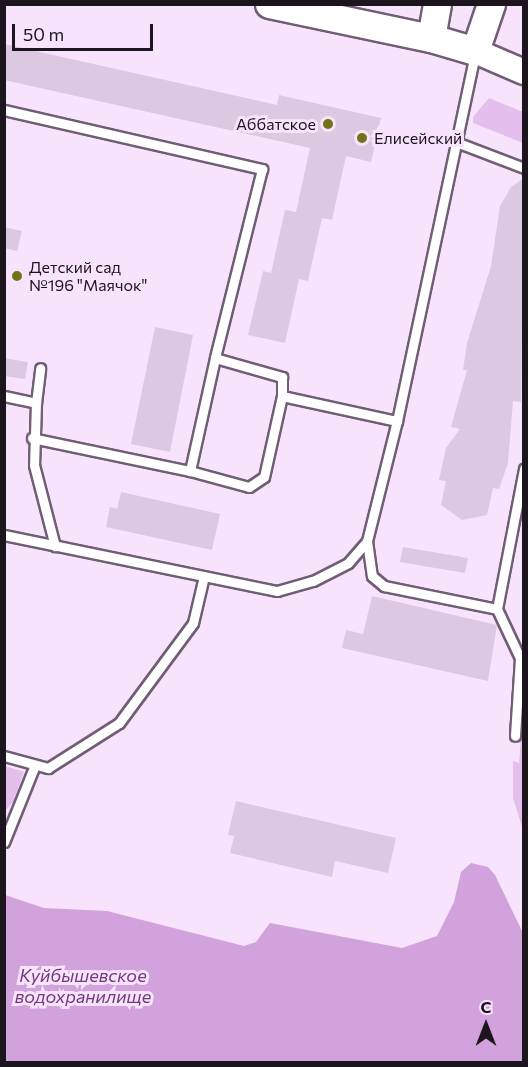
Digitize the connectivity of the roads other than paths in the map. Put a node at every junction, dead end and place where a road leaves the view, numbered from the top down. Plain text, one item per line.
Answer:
1 (269, 4) edge
2 (437, 4) edge
3 (491, 4) edge
4 (431, 38) junction
5 (476, 51) junction
6 (524, 72) edge
7 (4, 110) edge
8 (456, 142) junction
9 (524, 168) edge
10 (215, 358) junction
11 (40, 368) dead end
12 (4, 396) edge
13 (282, 396) junction
14 (36, 403) junction
15 (397, 421) junction
16 (32, 438) junction
17 (524, 469) edge
18 (190, 471) junction
19 (4, 536) edge
20 (367, 541) junction
21 (55, 546) junction
22 (204, 576) junction
23 (497, 609) junction
24 (515, 736) dead end
25 (4, 756) edge
26 (35, 765) junction
27 (4, 842) edge

1 - 4 main road
2 - 4 main road
3 - 5 main road
4 - 5 main road
5 - 6 main road
5 - 8 lane
7 - 10 lane
8 - 9 lane
8 - 15 lane
10 - 13 lane
10 - 18 lane
11 - 14 lane
12 - 14 lane
13 - 15 lane
13 - 18 lane
14 - 16 lane
15 - 20 lane
16 - 18 lane
16 - 21 lane
17 - 23 lane
19 - 21 lane
20 - 22 lane
20 - 23 lane
21 - 22 lane
22 - 26 lane
23 - 24 lane
25 - 26 lane
26 - 27 lane

